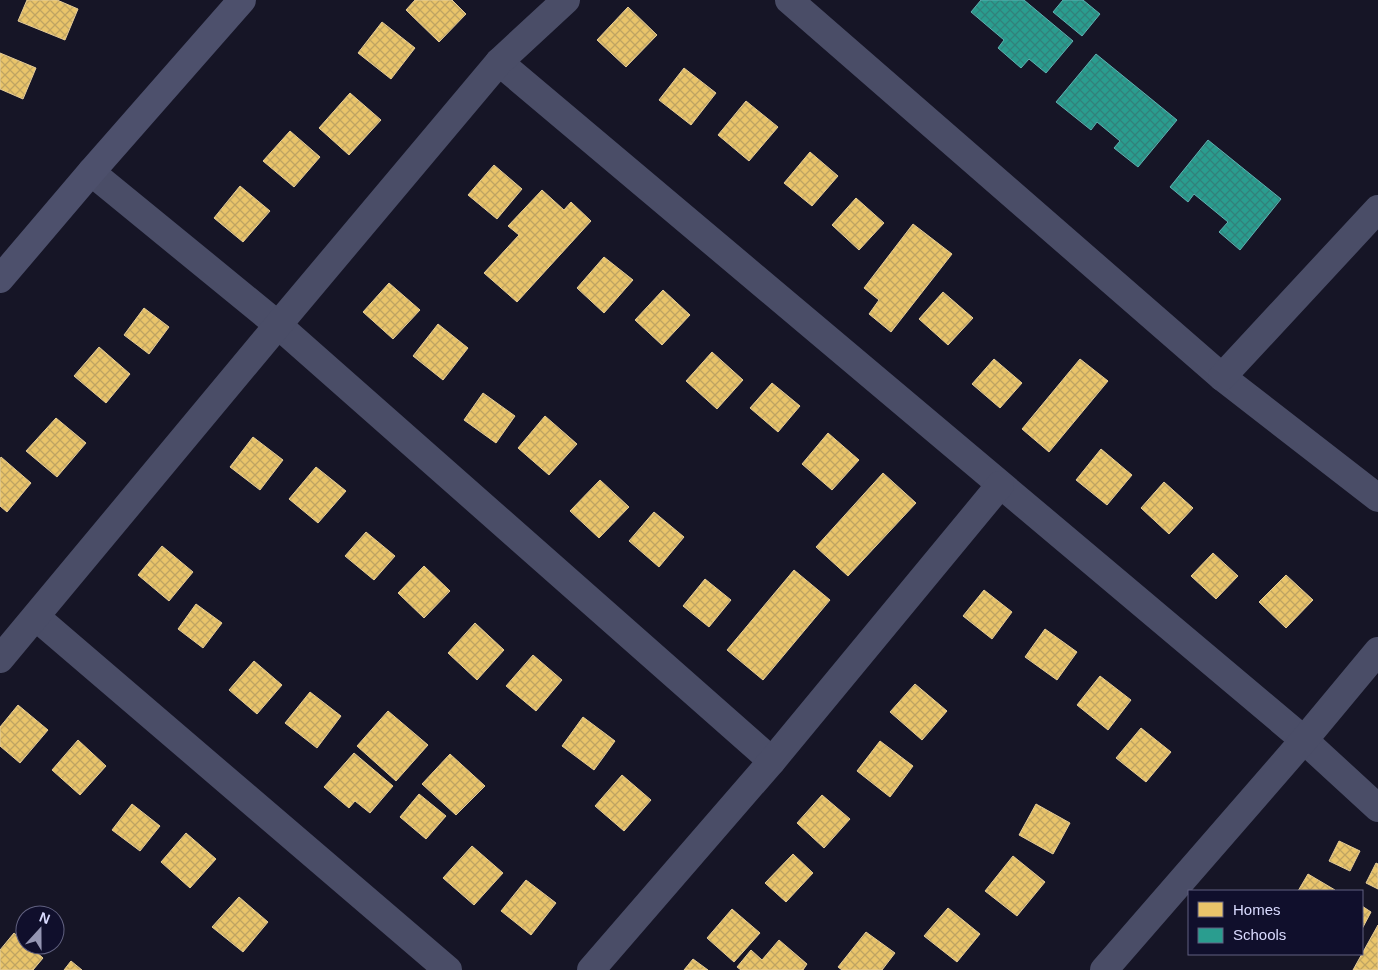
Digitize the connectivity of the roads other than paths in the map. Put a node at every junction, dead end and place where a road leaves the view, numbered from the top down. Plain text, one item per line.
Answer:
1 (242, 0) edge
2 (566, 0) edge
3 (789, 0) edge
4 (499, 62) junction
5 (91, 172) junction
6 (1378, 209) edge
7 (0, 279) edge
8 (278, 325) junction
9 (1222, 377) junction
10 (1000, 485) junction
11 (1378, 498) edge
12 (36, 617) junction
13 (1378, 651) edge
14 (0, 659) edge
15 (1304, 740) junction
16 (772, 761) junction
17 (1378, 808) edge
18 (448, 970) edge
19 (591, 970) edge
20 (1104, 970) edge

1 - 5 street
2 - 4 street
3 - 9 street
4 - 8 street
4 - 10 street
5 - 7 street
5 - 8 street
6 - 9 street
8 - 12 street
8 - 16 street
9 - 11 street
10 - 15 street
10 - 16 street
12 - 14 street
12 - 18 street
13 - 15 street
15 - 17 street
15 - 20 street
16 - 19 street

